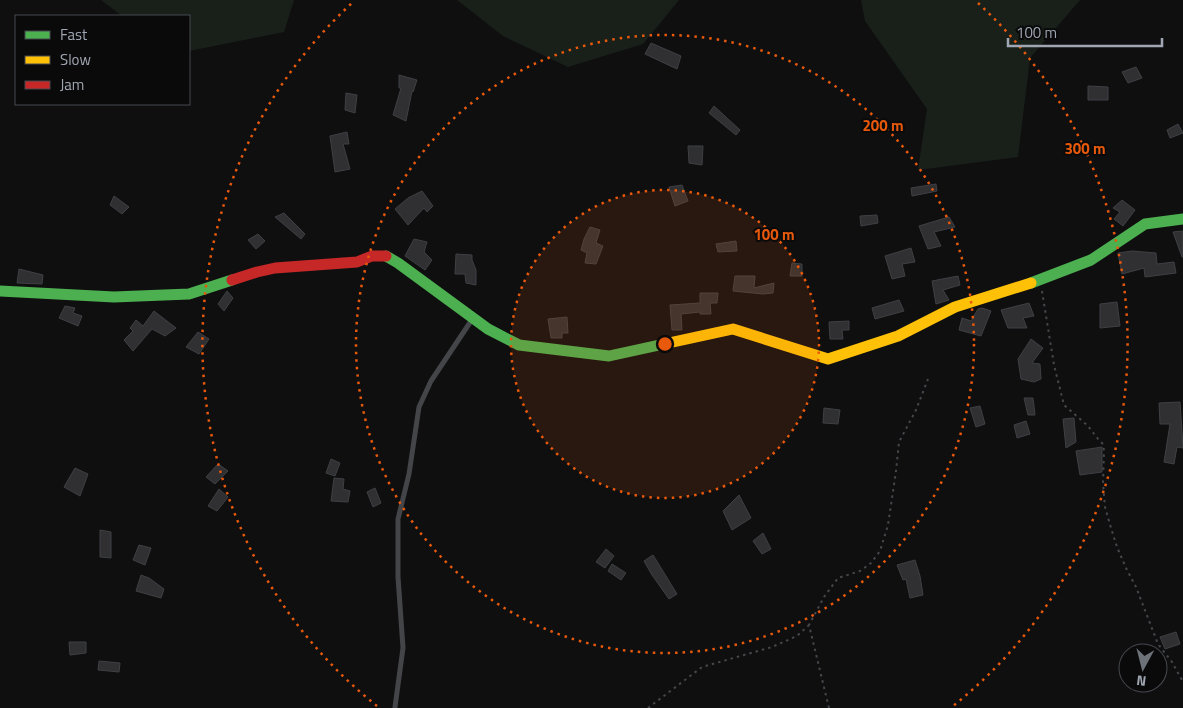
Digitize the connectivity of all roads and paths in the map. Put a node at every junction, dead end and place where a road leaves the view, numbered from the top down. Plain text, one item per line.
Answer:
1 (1183, 219) edge
2 (1040, 280) junction
3 (0, 291) edge
4 (474, 318) junction
5 (928, 379) dead end
6 (809, 625) junction
7 (1183, 682) edge
8 (395, 707) edge
9 (648, 708) edge
10 (829, 708) edge

1 - 2 street
2 - 4 street
2 - 7 path
3 - 4 street
4 - 8 lane
5 - 6 path
6 - 9 path
6 - 10 path

